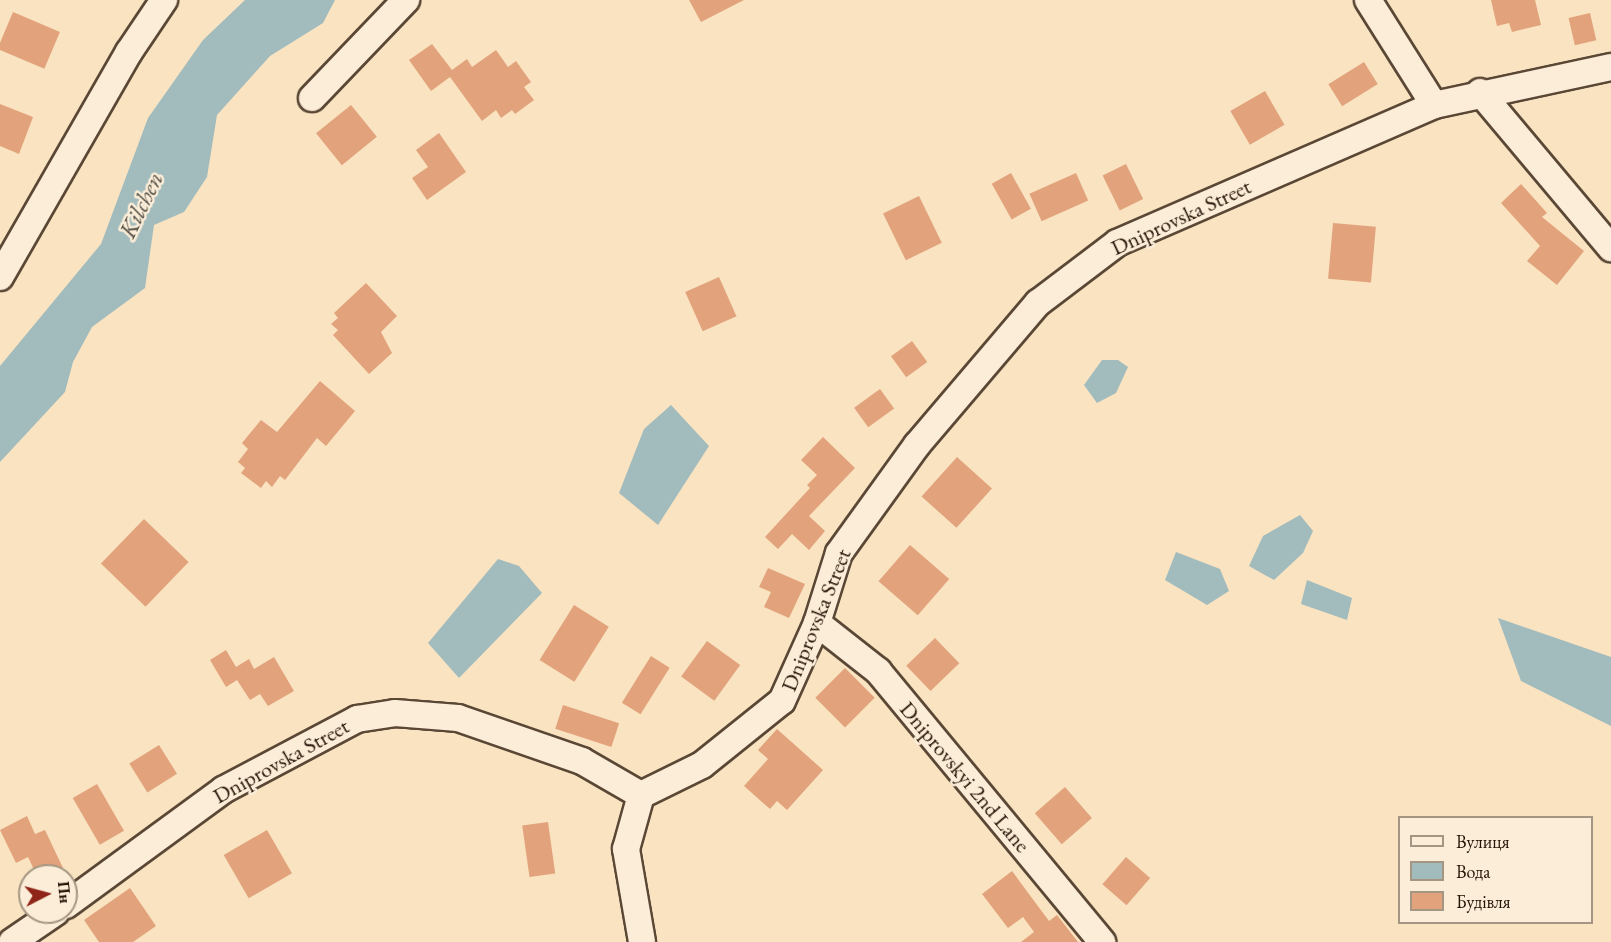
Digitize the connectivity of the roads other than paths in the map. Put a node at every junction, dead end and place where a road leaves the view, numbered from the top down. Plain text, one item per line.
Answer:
1 (164, 0) edge
2 (406, 0) edge
3 (1368, 0) edge
4 (1611, 67) edge
5 (1480, 92) junction
6 (312, 98) dead end
7 (1434, 105) junction
8 (1611, 248) edge
9 (0, 277) edge
10 (817, 623) junction
11 (641, 795) junction
12 (78, 896) edge
13 (40, 924) edge
14 (18, 941) edge
15 (642, 942) edge
16 (1102, 942) edge

1 - 9 street
2 - 6 street
3 - 7 street
4 - 5 street, Dniprovska Street
5 - 7 street, Dniprovska Street
5 - 8 street
7 - 10 street, Dniprovska Street
10 - 11 street, Dniprovska Street
10 - 16 street, Dniprovskyi 2nd Lane
11 - 12 street, Dniprovska Street
11 - 15 street
13 - 14 street

